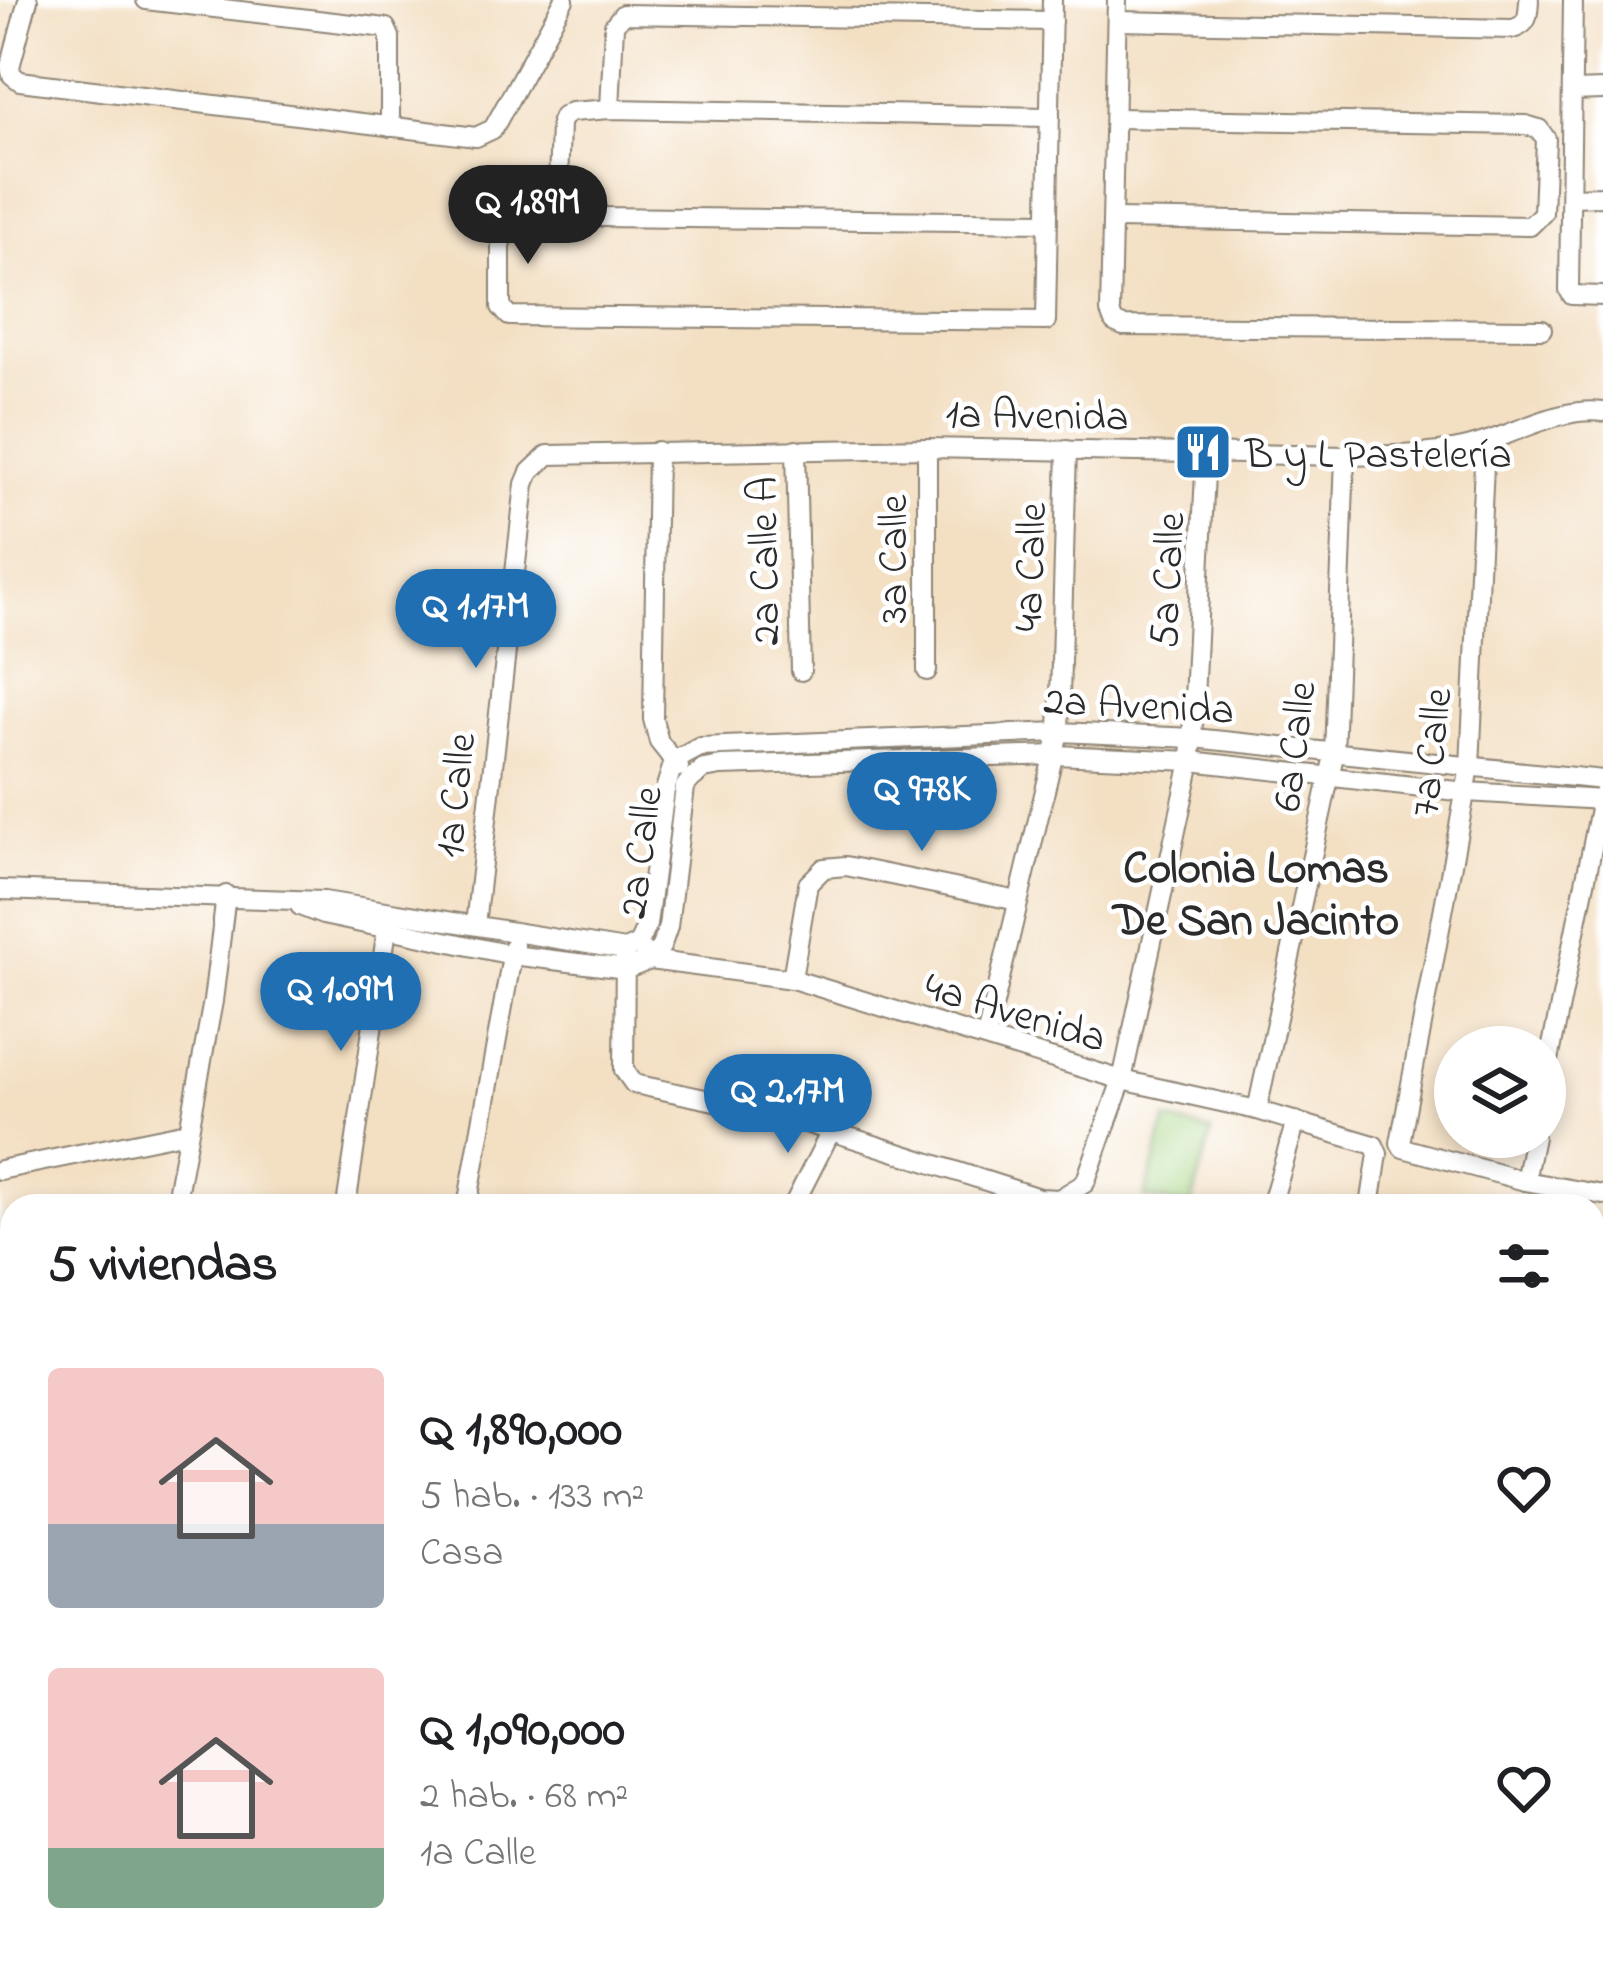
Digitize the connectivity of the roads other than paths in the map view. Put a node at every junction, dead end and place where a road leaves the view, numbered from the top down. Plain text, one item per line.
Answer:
1 (28, 0) edge
2 (146, 0) edge
3 (564, 0) edge
4 (1052, 0) edge
5 (1117, 0) edge
6 (1529, 0) edge
7 (1573, 0) edge
8 (694, 7) edge
9 (1052, 21) junction
10 (1118, 22) junction
11 (1603, 90) edge
12 (1572, 91) junction
13 (610, 109) junction
14 (1050, 117) junction
15 (1116, 118) junction
16 (390, 127) junction
17 (1603, 196) edge
18 (1570, 197) junction
19 (557, 218) junction
20 (1115, 220) junction
21 (1048, 222) junction
22 (1603, 296) edge
23 (1542, 329) dead end
24 (1603, 412) edge
25 (1485, 443) junction
26 (927, 448) junction
27 (796, 449) junction
28 (1067, 450) junction
29 (657, 451) junction
30 (1206, 452) junction
31 (1345, 456) junction
32 (538, 462) joint
33 (801, 671) dead end
34 (927, 671) dead end
35 (1060, 731) junction
36 (1194, 738) junction
37 (1056, 755) junction
38 (1334, 755) junction
39 (674, 761) junction
40 (1191, 761) junction
41 (1470, 767) junction
42 (1330, 778) junction
43 (691, 779) junction
44 (1603, 780) edge
45 (1466, 792) junction
46 (1602, 798) edge
47 (0, 890) edge
48 (226, 895) junction
49 (1018, 901) junction
50 (388, 920) junction
51 (475, 925) junction
52 (516, 934) junction
53 (512, 955) junction
54 (632, 955) junction
55 (792, 979) junction
56 (1556, 1026) edge
57 (986, 1036) junction
58 (1122, 1080) junction
59 (1257, 1110) junction
60 (1296, 1121) junction
61 (831, 1131) junction
62 (187, 1132) junction
63 (1530, 1158) edge
64 (0, 1170) edge
65 (1525, 1181) junction
66 (177, 1194) edge
67 (348, 1194) edge
68 (469, 1194) edge
69 (799, 1194) edge
70 (1027, 1194) edge
71 (1069, 1194) edge
72 (1275, 1194) edge
73 (1371, 1194) edge
74 (1597, 1194) edge

1 - 16 street
2 - 16 street
3 - 16 street
4 - 9 street
5 - 10 street
6 - 10 street
7 - 12 street
8 - 9 street
8 - 13 street
9 - 14 street
10 - 15 street
11 - 12 street
12 - 18 street
13 - 14 street
13 - 19 street
14 - 21 street
15 - 20 street
15 - 20 street
17 - 18 street
18 - 22 street
19 - 21 street
19 - 21 street
20 - 23 street
24 - 25 street, 1a Avenida
25 - 31 street, 1a Avenida
25 - 41 street, 7a Calle
26 - 27 street, 1a Avenida
26 - 28 street, 1a Avenida
26 - 34 street, 3a Calle
27 - 29 street, 1a Avenida
27 - 33 street, 2a Calle A
28 - 30 street, 1a Avenida
28 - 35 street, 4a Calle
29 - 32 street, 1a Avenida
29 - 39 street, 2a Calle
30 - 31 street, 1a Avenida
30 - 36 street, 5a Calle
31 - 38 street, 6a Calle
32 - 51 street, 1a Calle
35 - 36 street, 2a Avenida
35 - 37 street, 4a Calle
35 - 39 street, 2a Avenida
36 - 38 street, 2a Avenida
36 - 40 street, 5a Calle
37 - 40 street, 2a Avenida
37 - 43 street, 2a Avenida
37 - 49 street, 4a Calle
38 - 41 street, 2a Avenida
38 - 42 street, 6a Calle
39 - 43 street, 2a Calle
39 - 54 street, 2a Calle
40 - 42 street, 2a Avenida
40 - 58 street, 5a Calle
41 - 44 street, 2a Avenida
41 - 45 street, 7a Calle
42 - 45 street, 2a Avenida
42 - 59 street, 6a Calle
43 - 54 street, 2a Calle
45 - 46 street, 2a Avenida
45 - 65 street, 7a Calle
46 - 56 street
47 - 48 street, 4a Avenida
48 - 50 street, 4a Avenida
48 - 62 street
49 - 55 street
49 - 57 street, 4a Calle
50 - 51 street, 4a Avenida
50 - 53 street, 4a Avenida
50 - 67 street
51 - 52 street, 4a Avenida
52 - 53 street
52 - 54 street, 4a Avenida
53 - 54 street, 4a Avenida
53 - 68 street
54 - 55 street, 4a Avenida
54 - 61 street, 2a Calle
55 - 57 street, 4a Avenida
57 - 58 street, 4a Avenida
58 - 59 street, 4a Avenida
58 - 71 street, 5a Calle
59 - 60 street, 4a Avenida
60 - 72 street
60 - 73 street, 4a Avenida
61 - 69 street
61 - 70 street, 5a Calle
62 - 64 street
62 - 66 street
63 - 65 street
65 - 74 street

